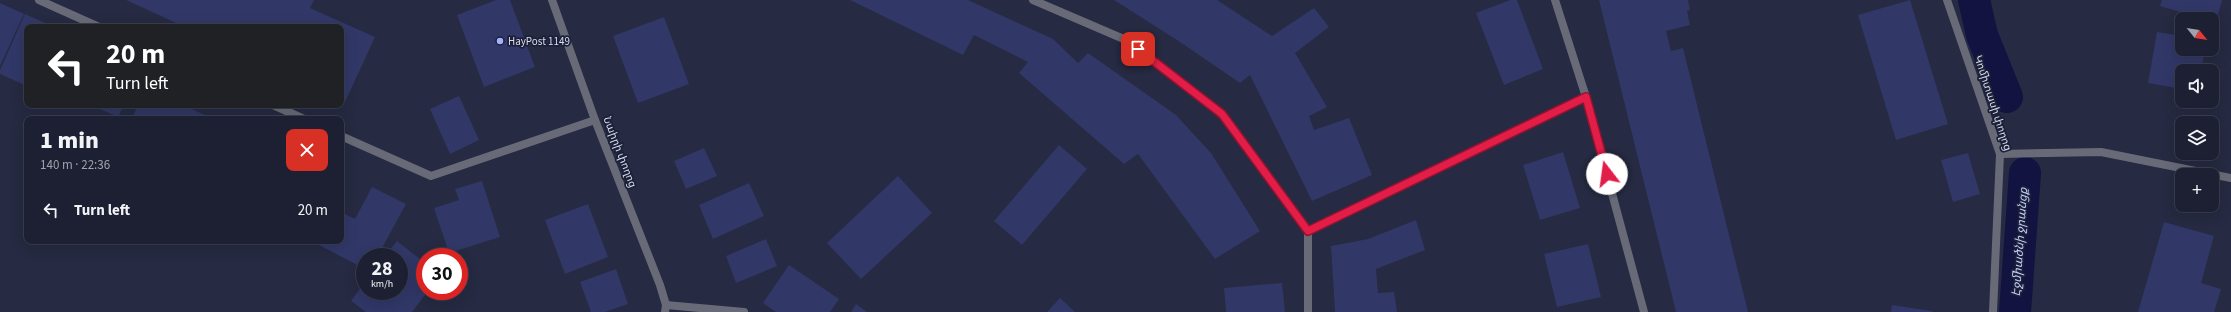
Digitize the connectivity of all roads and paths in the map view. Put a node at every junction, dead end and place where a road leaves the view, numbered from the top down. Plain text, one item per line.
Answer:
1 (39, 0) edge
2 (552, 0) edge
3 (1033, 0) edge
4 (1556, 0) edge
5 (1947, 0) edge
6 (92, 24) edge
7 (1586, 97) junction
8 (280, 108) edge
9 (297, 116) edge
10 (595, 120) junction
11 (344, 137) edge
12 (2000, 154) junction
13 (2231, 178) edge
14 (1308, 231) junction
15 (665, 308) edge
16 (744, 312) edge
17 (1308, 312) edge
18 (1644, 312) edge
19 (1993, 312) edge

1 - 6 street
2 - 10 street, Նաիրի փողոց
3 - 14 street
4 - 7 street
5 - 12 street, Կոմիտասի փողոց
7 - 14 street
7 - 18 street
8 - 9 street
10 - 11 street
10 - 15 street, Նաիրի փողոց
12 - 13 street
12 - 19 street, Կոմիտասի փողոց
14 - 17 street
15 - 16 street

